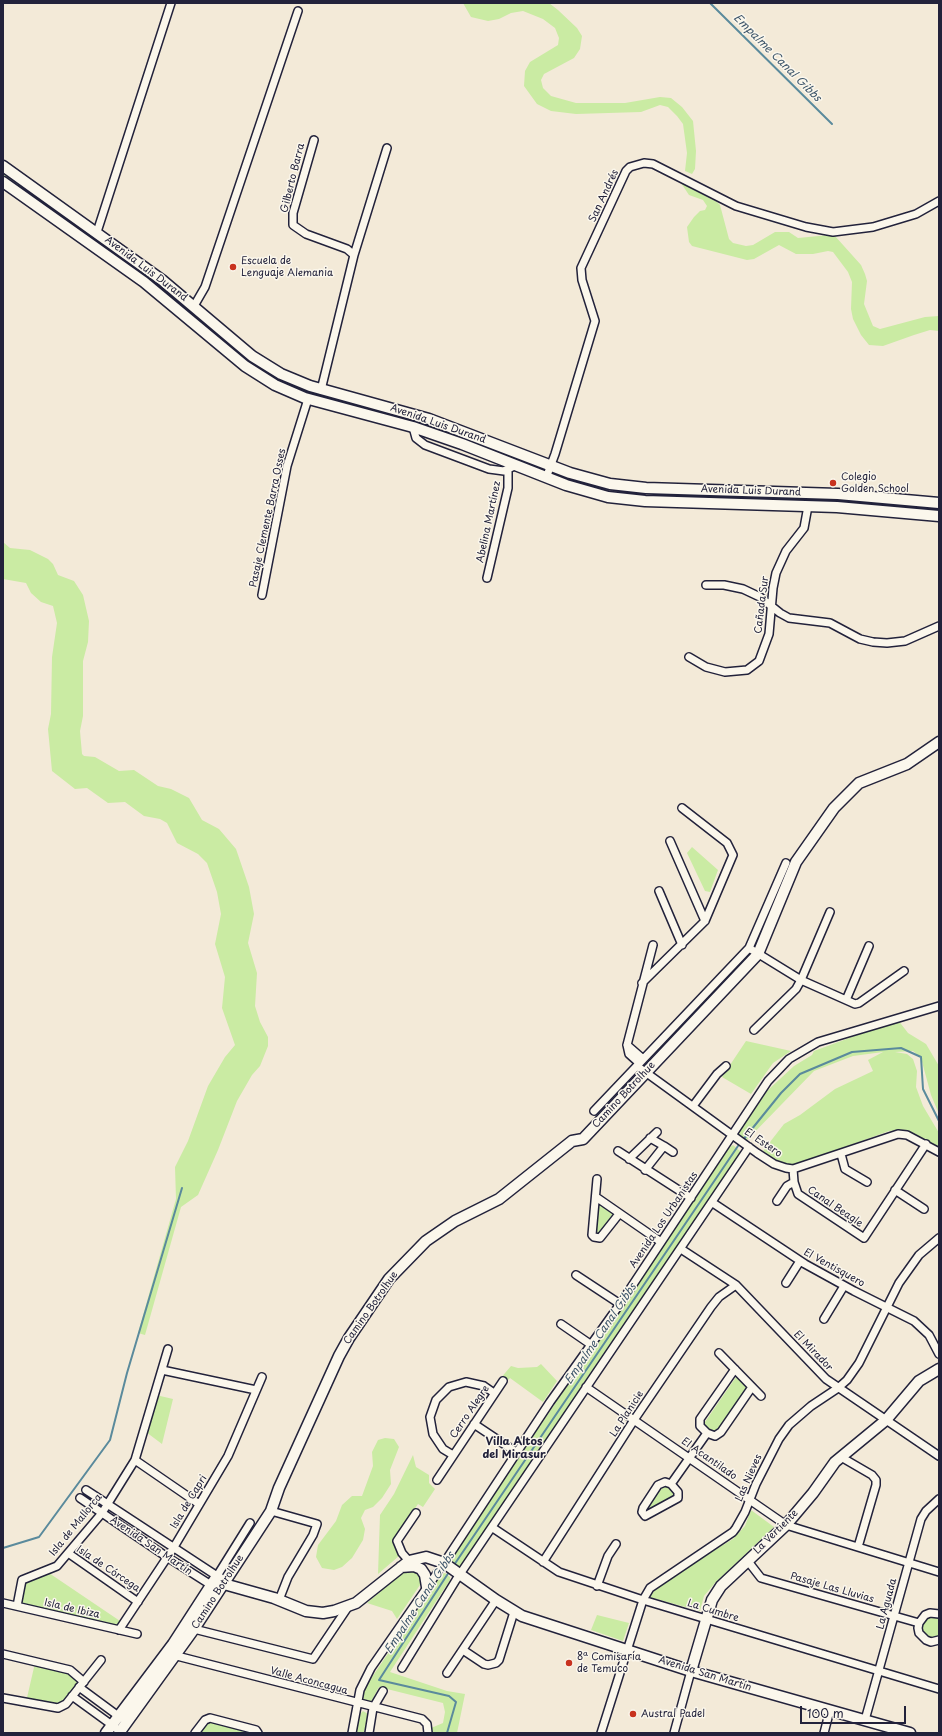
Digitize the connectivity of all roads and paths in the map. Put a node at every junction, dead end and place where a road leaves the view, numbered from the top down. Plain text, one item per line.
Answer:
1 (171, 3) edge
2 (298, 11) dead end
3 (314, 140) dead end
4 (387, 148) dead end
5 (3, 166) edge
6 (3, 182) edge
7 (939, 201) edge
8 (97, 232) junction
9 (354, 255) junction
10 (194, 306) junction
11 (321, 390) junction
12 (308, 399) junction
13 (429, 419) junction
14 (413, 427) junction
15 (511, 450) junction
16 (551, 466) junction
17 (512, 468) junction
18 (546, 478) junction
19 (939, 503) edge
20 (808, 506) junction
21 (939, 516) edge
22 (487, 578) dead end
23 (706, 585) dead end
24 (262, 595) dead end
25 (773, 606) junction
26 (939, 626) edge
27 (690, 657) dead end
28 (939, 742) edge
29 (682, 808) dead end
30 (670, 841) dead end
31 (786, 864) dead end
32 (659, 891) dead end
33 (830, 912) dead end
34 (705, 921) junction
35 (653, 945) dead end
36 (682, 945) junction
37 (869, 946) dead end
38 (754, 951) junction
39 (904, 971) dead end
40 (801, 980) junction
41 (642, 984) junction
42 (846, 1000) junction
43 (939, 1006) edge
44 (754, 1030) dead end
45 (627, 1045) junction
46 (640, 1063) junction
47 (726, 1066) dead end
48 (646, 1073) junction
49 (693, 1106) junction
50 (594, 1111) dead end
51 (657, 1132) dead end
52 (734, 1136) junction
53 (650, 1138) junction
54 (926, 1144) junction
55 (664, 1146) junction
56 (747, 1146) junction
57 (618, 1151) dead end
58 (673, 1152) dead end
59 (939, 1152) edge
60 (841, 1154) junction
61 (629, 1159) junction
62 (793, 1169) junction
63 (645, 1170) junction
64 (597, 1179) dead end
65 (794, 1182) junction
66 (867, 1182) dead end
67 (895, 1190) junction
68 (596, 1197) junction
69 (690, 1198) junction
70 (778, 1201) dead end
71 (713, 1203) junction
72 (924, 1209) dead end
73 (619, 1214) junction
74 (939, 1238) edge
75 (661, 1242) junction
76 (681, 1249) junction
77 (800, 1261) junction
78 (576, 1275) dead end
79 (786, 1283) dead end
80 (736, 1285) junction
81 (844, 1286) junction
82 (620, 1304) junction
83 (888, 1307) junction
84 (824, 1319) dead end
85 (561, 1324) dead end
86 (590, 1344) junction
87 (168, 1349) dead end
88 (719, 1353) dead end
89 (939, 1354) edge
90 (734, 1369) junction
91 (939, 1369) edge
92 (162, 1370) junction
93 (262, 1377) dead end
94 (503, 1381) dead end
95 (586, 1387) junction
96 (752, 1387) junction
97 (838, 1388) junction
98 (256, 1390) junction
99 (494, 1393) junction
100 (761, 1396) dead end
101 (634, 1420) junction
102 (886, 1420) junction
103 (474, 1424) junction
104 (707, 1433) junction
105 (516, 1452) junction
106 (453, 1455) junction
107 (939, 1456) edge
108 (841, 1457) junction
109 (690, 1458) junction
110 (135, 1460) junction
111 (437, 1480) dead end
112 (671, 1484) junction
113 (86, 1490) dead end
114 (80, 1498) dead end
115 (939, 1499) edge
116 (749, 1500) junction
117 (108, 1504) junction
118 (199, 1504) junction
119 (271, 1511) junction
120 (102, 1513) junction
121 (416, 1513) dead end
122 (250, 1523) dead end
123 (786, 1525) junction
124 (493, 1528) junction
125 (616, 1544) dead end
126 (174, 1547) junction
127 (858, 1547) junction
128 (68, 1553) junction
129 (167, 1557) junction
130 (747, 1560) junction
131 (409, 1561) junction
132 (543, 1562) junction
133 (908, 1562) junction
134 (446, 1564) junction
135 (400, 1567) junction
136 (939, 1572) edge
137 (459, 1573) junction
138 (214, 1581) junction
139 (224, 1584) junction
140 (597, 1586) junction
141 (427, 1587) junction
142 (280, 1600) junction
143 (496, 1600) junction
144 (643, 1600) junction
145 (138, 1602) junction
146 (3, 1603) edge
147 (17, 1606) junction
148 (348, 1607) junction
149 (514, 1612) junction
150 (939, 1614) edge
151 (894, 1616) junction
152 (706, 1618) junction
153 (919, 1623) junction
154 (194, 1629) junction
155 (119, 1630) junction
156 (137, 1634) dead end
157 (939, 1640) edge
158 (463, 1650) junction
159 (626, 1650) junction
160 (3, 1654) edge
161 (176, 1656) junction
162 (101, 1660) dead end
163 (402, 1668) dead end
164 (691, 1671) junction
165 (879, 1671) junction
166 (447, 1673) dead end
167 (82, 1684) junction
168 (939, 1688) edge
169 (383, 1691) dead end
170 (72, 1696) junction
171 (3, 1698) edge
172 (96, 1700) junction
173 (357, 1704) junction
174 (89, 1708) junction
175 (373, 1708) junction
176 (830, 1710) junction
177 (865, 1720) junction
178 (118, 1727) edge
179 (885, 1730) edge
180 (194, 1733) edge
181 (258, 1733) edge
182 (352, 1733) edge
183 (368, 1733) edge
184 (428, 1733) edge
185 (601, 1733) edge
186 (674, 1733) edge
187 (824, 1733) edge
188 (910, 1733) edge

1 - 8 street
2 - 10 street
3 - 9 street, Gilberto Barra
4 - 9 street
5 - 8 street, Avenida Luis Durand
6 - 12 street, Avenida Luis Durand
7 - 16 street, San Andrés
8 - 10 street, Avenida Luis Durand
9 - 11 street
10 - 11 street, Avenida Luis Durand
11 - 13 street, Avenida Luis Durand
12 - 14 street, Avenida Luis Durand
12 - 24 street, Pasaje Clemente Barra Osses
13 - 14 street
13 - 15 street, Avenida Luis Durand
14 - 17 street, Avenida Luis Durand
15 - 16 street, Avenida Luis Durand
15 - 17 street
16 - 18 street, San Andrés
16 - 19 street, Avenida Luis Durand
17 - 18 street, Avenida Luis Durand
17 - 22 street, Abelina Martínez
18 - 20 street, Avenida Luis Durand
20 - 21 street, Avenida Luis Durand
20 - 25 street, Cañada Sur
23 - 25 street
25 - 26 street
25 - 27 street, Cañada Sur
28 - 38 street, Camino Botrolhue
29 - 34 street
30 - 34 street
31 - 38 street, Camino Botrolhue
32 - 36 street
33 - 40 street
34 - 36 street
35 - 41 street
36 - 41 street
37 - 42 street
38 - 40 street
38 - 46 street, Camino Botrolhue
38 - 48 street, Camino Botrolhue
39 - 42 street
40 - 42 street
40 - 44 street
41 - 45 street
43 - 52 street, Avenida Los Urbanistas
45 - 46 street
45 - 46 street
46 - 48 street, El Estero
46 - 50 street, Camino Botrolhue
47 - 49 street
48 - 49 street, El Estero
48 - 119 street, Camino Botrolhue
49 - 52 street, El Estero
51 - 53 street
52 - 56 street, El Estero
52 - 69 street, Avenida Los Urbanistas
53 - 55 street
53 - 61 street
54 - 59 street
54 - 60 street
54 - 67 street, Canal Beagle
55 - 58 street
55 - 63 street
56 - 62 street, El Estero
56 - 71 street
57 - 61 street
60 - 62 street
60 - 66 street
61 - 63 street
62 - 65 street, Canal Beagle
63 - 69 street
64 - 68 street
65 - 67 street, Canal Beagle
65 - 70 street
67 - 72 street
68 - 73 street
68 - 73 street
69 - 75 street, Avenida Los Urbanistas
71 - 76 street
71 - 77 street, El Ventisquero
73 - 75 street
74 - 83 street, Las Nieves
75 - 82 street, Avenida Los Urbanistas
76 - 80 street, El Mirador
76 - 95 street
77 - 79 street
77 - 81 street, El Ventisquero
78 - 82 street
80 - 97 street, El Mirador
80 - 101 street, La Planicie
81 - 83 street, El Ventisquero
81 - 84 street
82 - 86 street, Avenida Los Urbanistas
83 - 89 street, El Ventisquero
83 - 97 street, Las Nieves
85 - 86 street
86 - 105 street, Avenida Los Urbanistas
87 - 92 street, Isla de Mallorca
88 - 90 street
90 - 96 street
90 - 104 street
91 - 102 street, La Vertiente
92 - 98 street
92 - 110 street, Isla de Mallorca
93 - 98 street, Isla de Capri
94 - 99 street, Cerro Alegre
95 - 101 street, El Acantilado
95 - 124 street
96 - 100 street
96 - 104 street
97 - 102 street, El Mirador
97 - 116 street, Las Nieves
98 - 118 street, Isla de Capri
99 - 103 street, Cerro Alegre
99 - 106 street
101 - 109 street, El Acantilado
101 - 132 street, La Planicie
102 - 107 street, El Mirador
102 - 108 street, La Vertiente
103 - 105 street
103 - 106 street, Cerro Alegre
104 - 109 street
105 - 134 street, Avenida Los Urbanistas
106 - 111 street, Cerro Alegre
108 - 123 street, La Vertiente
108 - 127 street
109 - 112 street
109 - 116 street, El Acantilado
110 - 117 street, Isla de Mallorca
110 - 118 street
112 - 112 street
113 - 117 street, Avenida San Martín
114 - 120 street, Avenida San Martín
115 - 133 street, La Aguada
116 - 123 street, El Acantilado
116 - 144 street, Las Nieves
117 - 120 street, Isla de Mallorca
117 - 126 street, Avenida San Martín
118 - 126 street, Isla de Capri
119 - 139 street, Camino Botrolhue
119 - 142 street
120 - 128 street, Isla de Mallorca
120 - 129 street, Avenida San Martín
121 - 131 street
122 - 138 street, Camino Botrolhue
123 - 127 street, El Acantilado
123 - 130 street, La Vertiente
124 - 132 street, La Cumbre
124 - 137 street
125 - 140 street
126 - 129 street, Isla de Capri
126 - 138 street, Avenida San Martín
127 - 133 street, El Acantilado
128 - 145 street, Isla de Córcega
128 - 147 street, Isla de Mallorca
129 - 138 street, Avenida San Martín
129 - 145 street, Isla de Capri
130 - 151 street, Pasaje Las Lluvias
130 - 152 street, La Vertiente
131 - 134 street, Avenida San Martín
131 - 135 street, Avenida San Martín
132 - 140 street, La Cumbre
133 - 136 street, El Acantilado
133 - 151 street, La Aguada
134 - 137 street, Avenida San Martín
134 - 141 street, Avenida Los Urbanistas
135 - 141 street
135 - 148 street, Avenida San Martín
137 - 143 street, Avenida San Martín
137 - 163 street
138 - 139 street, Avenida San Martín
138 - 178 street, Camino Botrolhue
139 - 142 street, Avenida San Martín
139 - 154 street, Camino Botrolhue
140 - 144 street, La Cumbre
141 - 173 street, Avenida Los Urbanistas
142 - 148 street, Avenida San Martín
143 - 149 street, Avenida San Martín
143 - 158 street
144 - 152 street, La Cumbre
144 - 159 street, Las Nieves
145 - 155 street, Isla de Capri
146 - 147 street, Isla de Ibiza
147 - 155 street, Isla de Ibiza
148 - 154 street
149 - 158 street
149 - 159 street, Avenida San Martín
150 - 153 street
151 - 153 street, Pasaje Las Lluvias
151 - 165 street, La Aguada
152 - 164 street, La Vertiente
152 - 165 street, La Cumbre
153 - 157 street
154 - 161 street, Camino Botrolhue
155 - 156 street, Isla de Ibiza
158 - 166 street
159 - 164 street, Avenida San Martín
159 - 185 street, Las Nieves
160 - 167 street
161 - 173 street, Valle Aconcagua
161 - 178 street, Camino Botrolhue
162 - 167 street
164 - 176 street, Avenida San Martín
164 - 186 street, La Vertiente
165 - 168 street, La Cumbre
165 - 177 street, La Aguada
167 - 170 street
167 - 172 street
169 - 175 street
170 - 171 street
170 - 174 street
172 - 174 street
172 - 178 street
173 - 175 street, Valle Aconcagua
173 - 182 street, Avenida Los Urbanistas
174 - 178 street
175 - 183 street
175 - 184 street, Valle Aconcagua
176 - 177 street, Avenida San Martín
176 - 187 street
177 - 179 street, Avenida San Martín
179 - 188 street, Avenida San Martín
180 - 181 street

